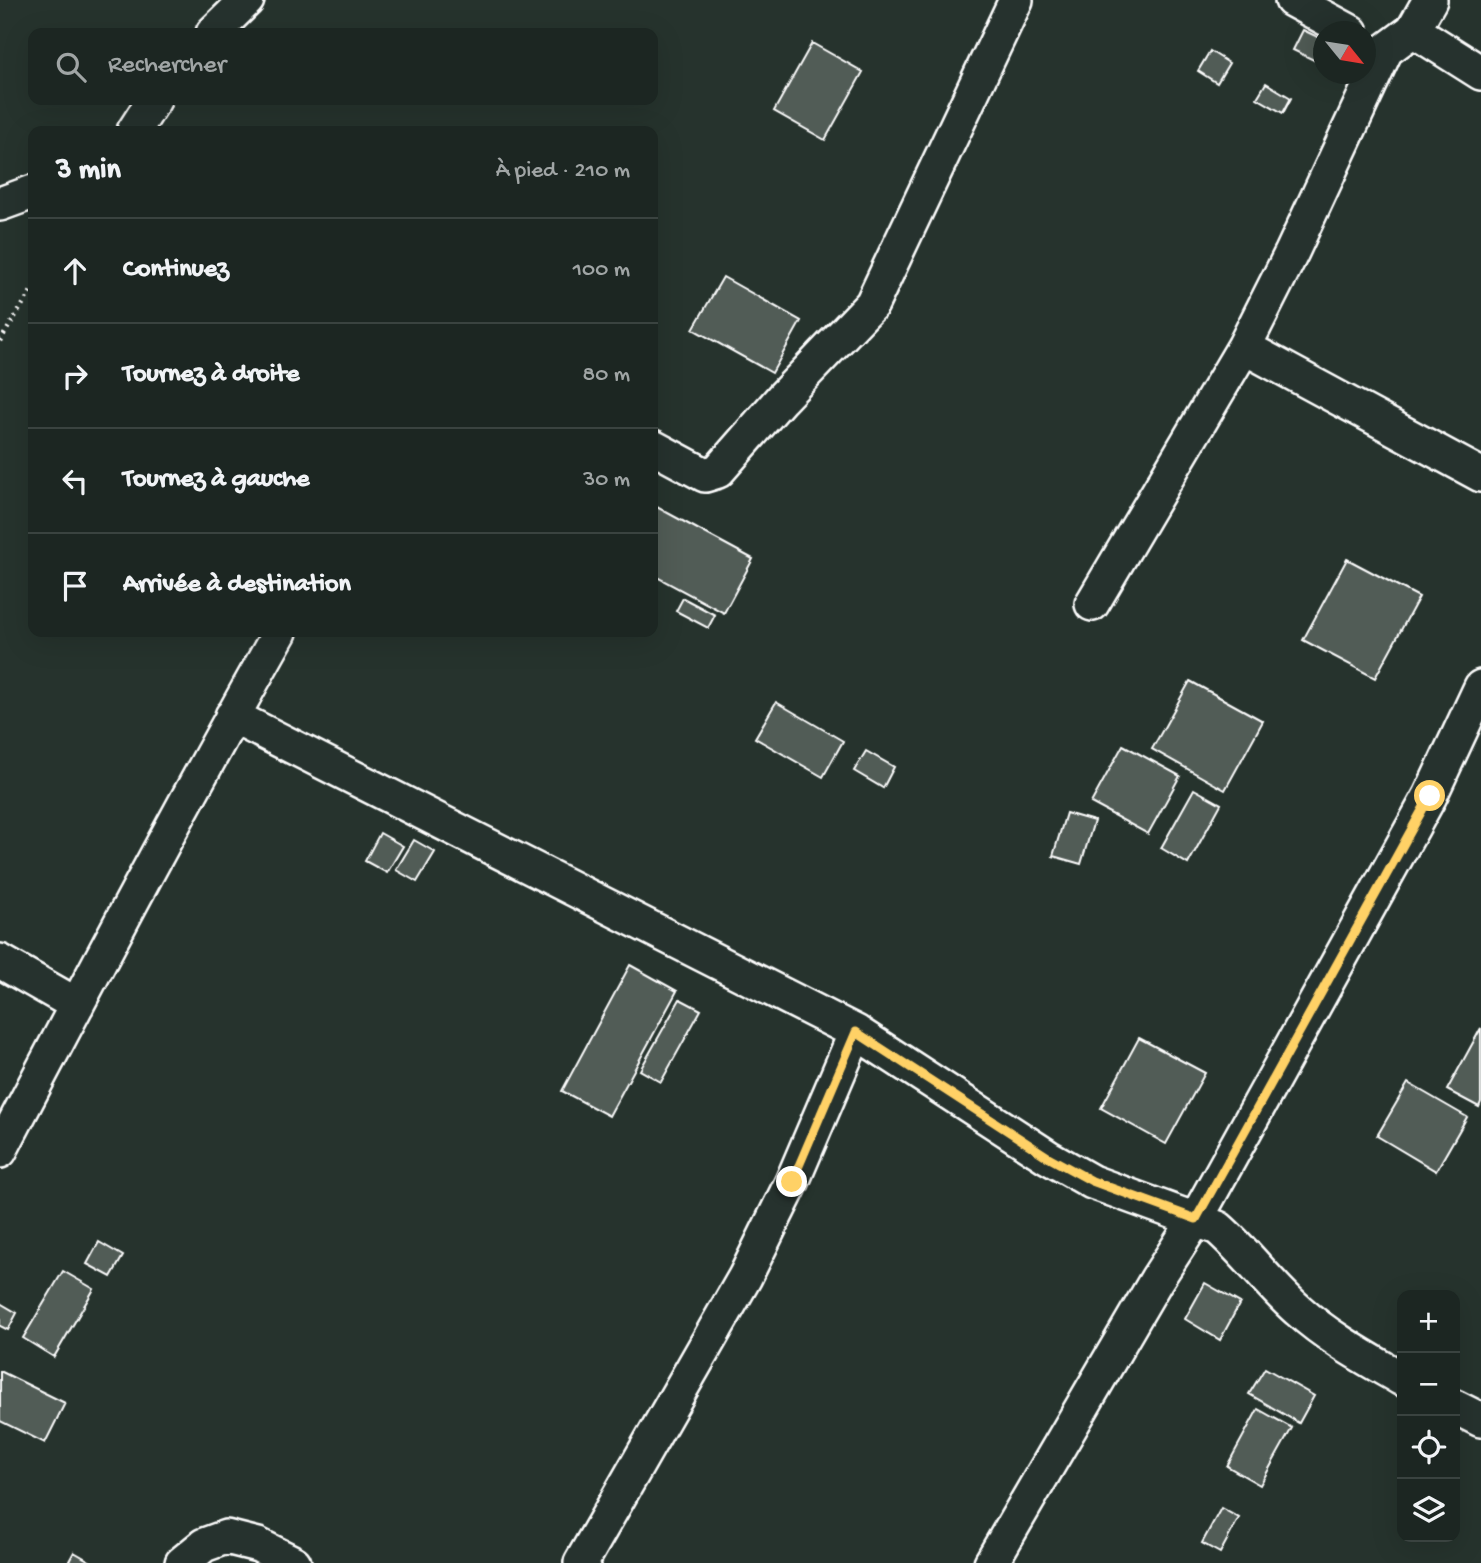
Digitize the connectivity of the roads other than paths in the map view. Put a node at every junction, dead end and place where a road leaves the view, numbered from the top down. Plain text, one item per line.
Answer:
1 (247, 0) edge
2 (1016, 0) edge
3 (1292, 0) edge
4 (1430, 0) edge
5 (1331, 21) edge
6 (218, 28) edge
7 (1413, 30) junction
8 (1376, 44) edge
9 (1481, 73) edge
10 (1360, 84) edge
11 (151, 105) edge
12 (137, 126) edge
13 (28, 193) edge
14 (0, 204) edge
15 (1244, 346) junction
16 (658, 450) edge
17 (1481, 475) edge
18 (1092, 604) dead end
19 (278, 637) edge
20 (1481, 687) edge
21 (232, 716) junction
22 (0, 961) edge
23 (76, 1005) junction
24 (856, 1032) junction
25 (0, 1151) edge
26 (1196, 1219) junction
27 (1397, 1376) edge
28 (1460, 1410) edge
29 (1481, 1420) edge
30 (182, 1563) edge
31 (294, 1563) edge
32 (581, 1563) edge
33 (991, 1563) edge

1 - 6 street
2 - 16 street
3 - 5 street
4 - 7 street
7 - 8 street
7 - 9 street
10 - 15 street
11 - 12 street
13 - 14 street
15 - 17 street
15 - 18 street
19 - 21 street
20 - 26 street
21 - 23 street
21 - 24 street
22 - 23 street
23 - 25 street
24 - 26 street
24 - 32 street
26 - 27 street
26 - 33 street
28 - 29 street
30 - 31 street

